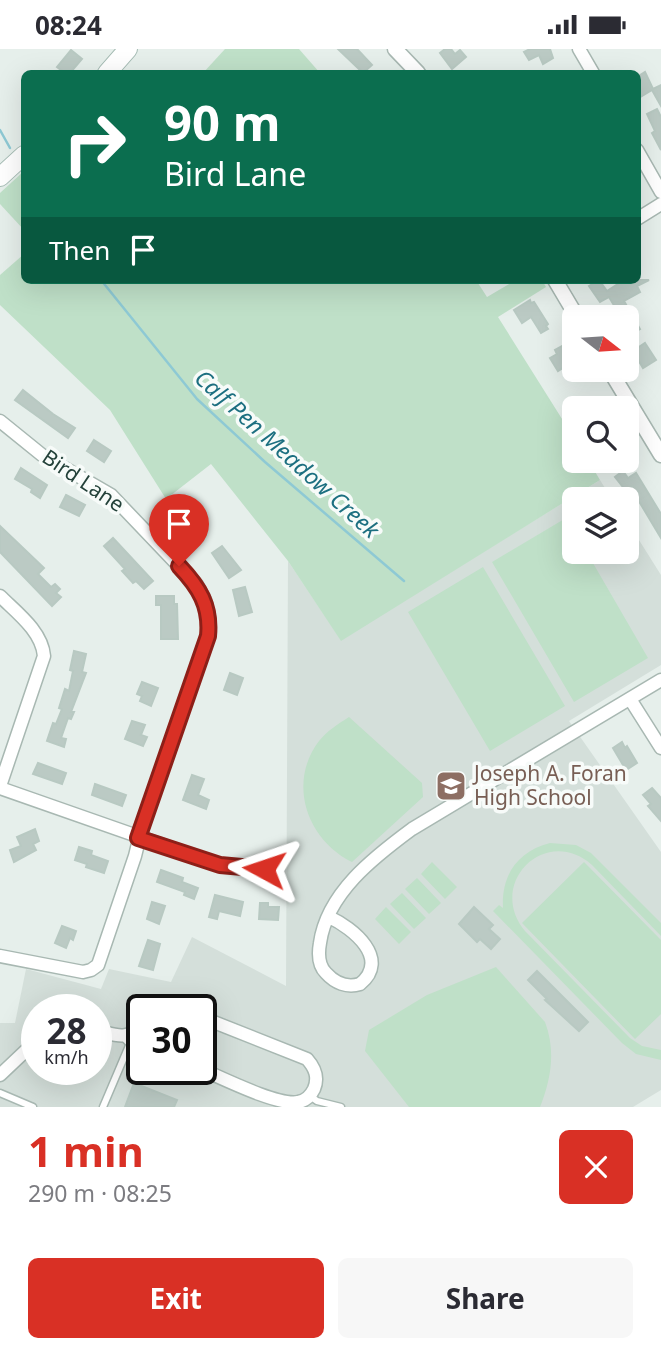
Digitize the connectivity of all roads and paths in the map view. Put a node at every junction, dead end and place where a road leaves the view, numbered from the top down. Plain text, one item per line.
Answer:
1 (128, 49) edge
2 (579, 49) edge
3 (400, 50) edge
4 (110, 70) edge
5 (416, 70) edge
6 (591, 70) edge
7 (641, 157) edge
8 (21, 158) edge
9 (0, 177) edge
10 (661, 192) edge
11 (661, 204) edge
12 (641, 216) edge
13 (557, 284) edge
14 (570, 305) edge
15 (617, 382) edge
16 (0, 421) edge
17 (661, 455) edge
18 (0, 596) edge
19 (661, 680) edge
20 (630, 699) junction
21 (661, 748) edge
22 (0, 787) edge
23 (138, 838) junction
24 (264, 869) dead end
25 (329, 917) junction
26 (0, 956) edge
27 (217, 1023) edge
28 (21, 1055) edge
29 (126, 1056) edge
30 (0, 1075) edge
31 (217, 1075) edge
32 (0, 1093) edge
33 (310, 1096) junction
34 (33, 1107) edge
35 (103, 1107) edge
36 (341, 1107) edge

1 - 4 main road
2 - 6 street
3 - 5 street
7 - 10 street
8 - 9 main road
11 - 12 street
13 - 14 street
15 - 17 street
16 - 23 street, Bird Lane
18 - 22 street
19 - 20 street
20 - 21 street
20 - 25 street
22 - 23 street
23 - 24 street
23 - 26 street, Bird Lane
25 - 25 street
27 - 33 street
28 - 30 street
29 - 35 lane
31 - 33 street
32 - 34 lane
33 - 36 lane

